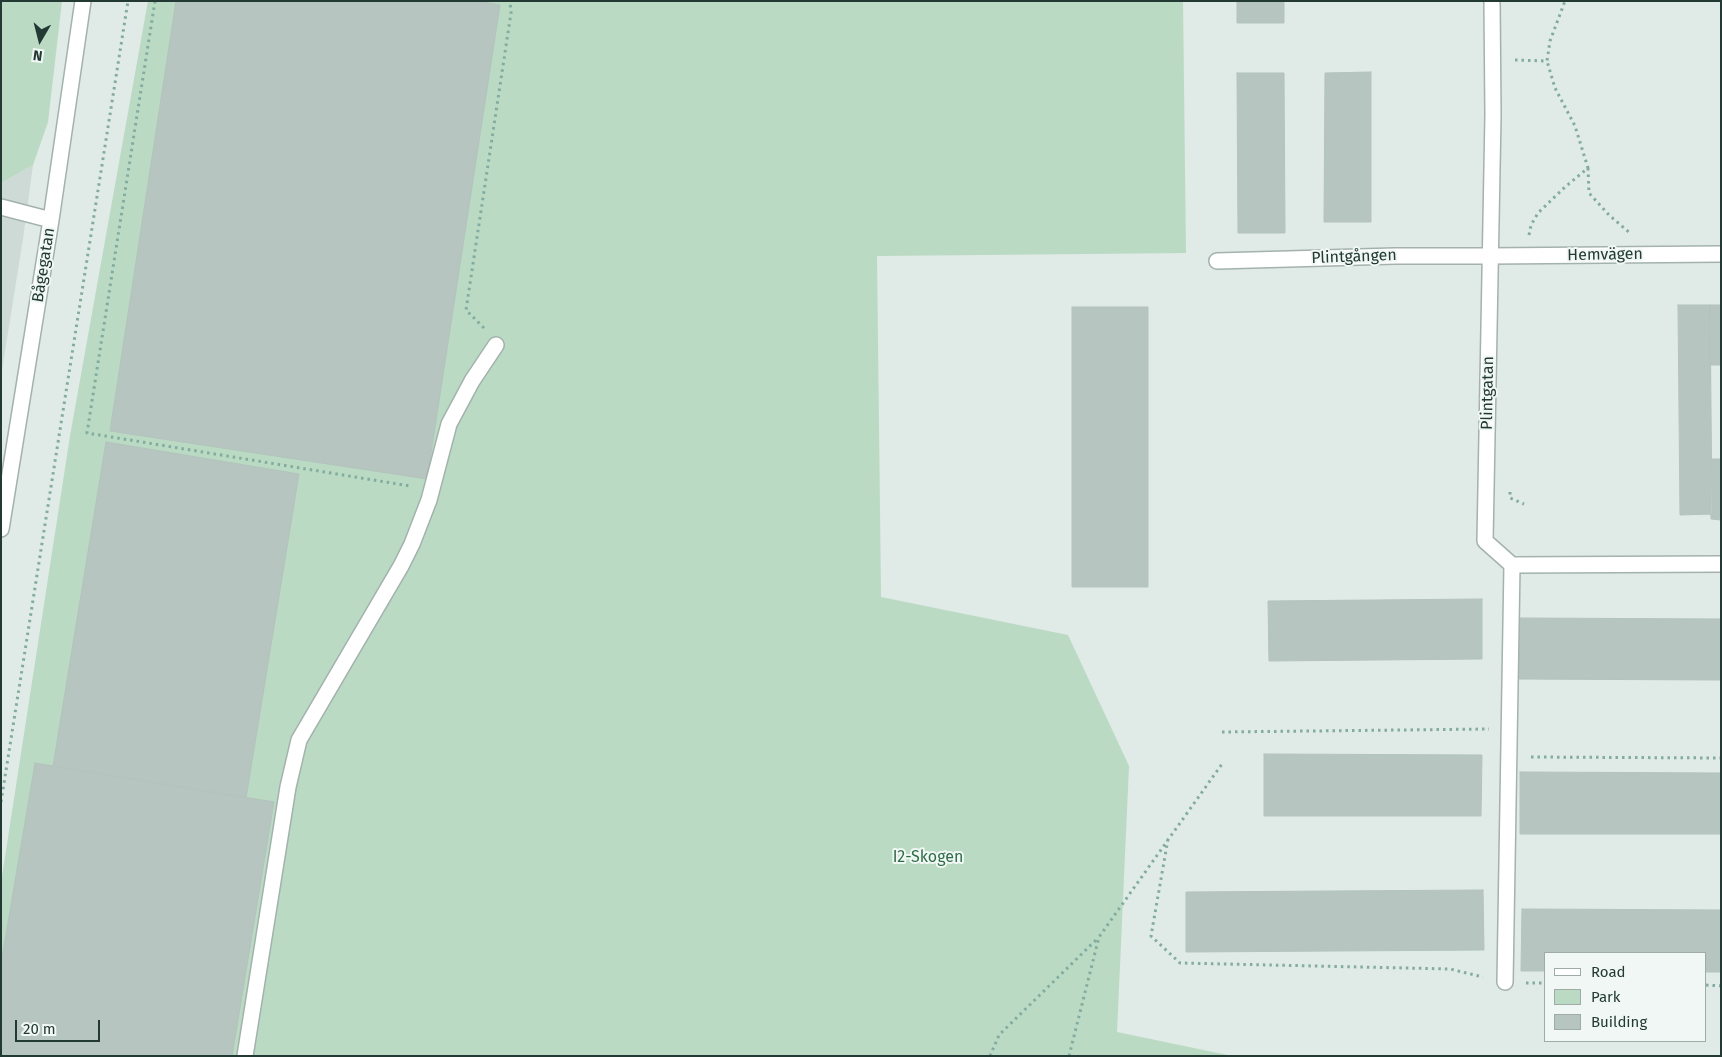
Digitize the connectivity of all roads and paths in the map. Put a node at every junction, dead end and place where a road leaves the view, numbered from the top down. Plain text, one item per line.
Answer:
1 (83, 1) edge
2 (128, 1) edge
3 (155, 1) edge
4 (510, 1) edge
5 (1492, 1) edge
6 (1565, 1) edge
7 (1492, 60) junction
8 (1588, 168) dead end
9 (1, 207) edge
10 (51, 220) junction
11 (1721, 254) edge
12 (1656, 255) junction
13 (1490, 256) junction
14 (1217, 261) dead end
15 (496, 345) joint
16 (432, 489) junction
17 (1, 529) edge
18 (1721, 564) edge
19 (1512, 565) junction
20 (1510, 729) junction
21 (1222, 732) dead end
22 (1509, 757) junction
23 (1721, 758) edge
24 (1222, 764) dead end
25 (1, 802) edge
26 (1168, 839) junction
27 (1099, 937) junction
28 (1505, 982) junction
29 (1544, 983) edge
30 (1707, 985) edge
31 (1721, 986) edge
32 (245, 1056) edge
33 (990, 1056) edge
34 (1069, 1056) edge

1 - 10 street, Bågegatan
2 - 25 path
3 - 16 path
4 - 15 path
5 - 7 street, Plintgatan
6 - 7 path
7 - 13 street, Plintgatan
8 - 12 path
9 - 10 street
10 - 17 street, Bågegatan
11 - 12 street, Hemvägen
12 - 13 street, Hemvägen
13 - 14 street, Plintgången
13 - 19 street, Plintgatan
15 - 16 street
16 - 32 street
18 - 19 street
19 - 20 street
20 - 21 path
20 - 22 street
22 - 23 path
22 - 28 street
24 - 26 path
26 - 27 path
26 - 28 path
27 - 33 path
27 - 34 path
28 - 29 path
30 - 31 path

